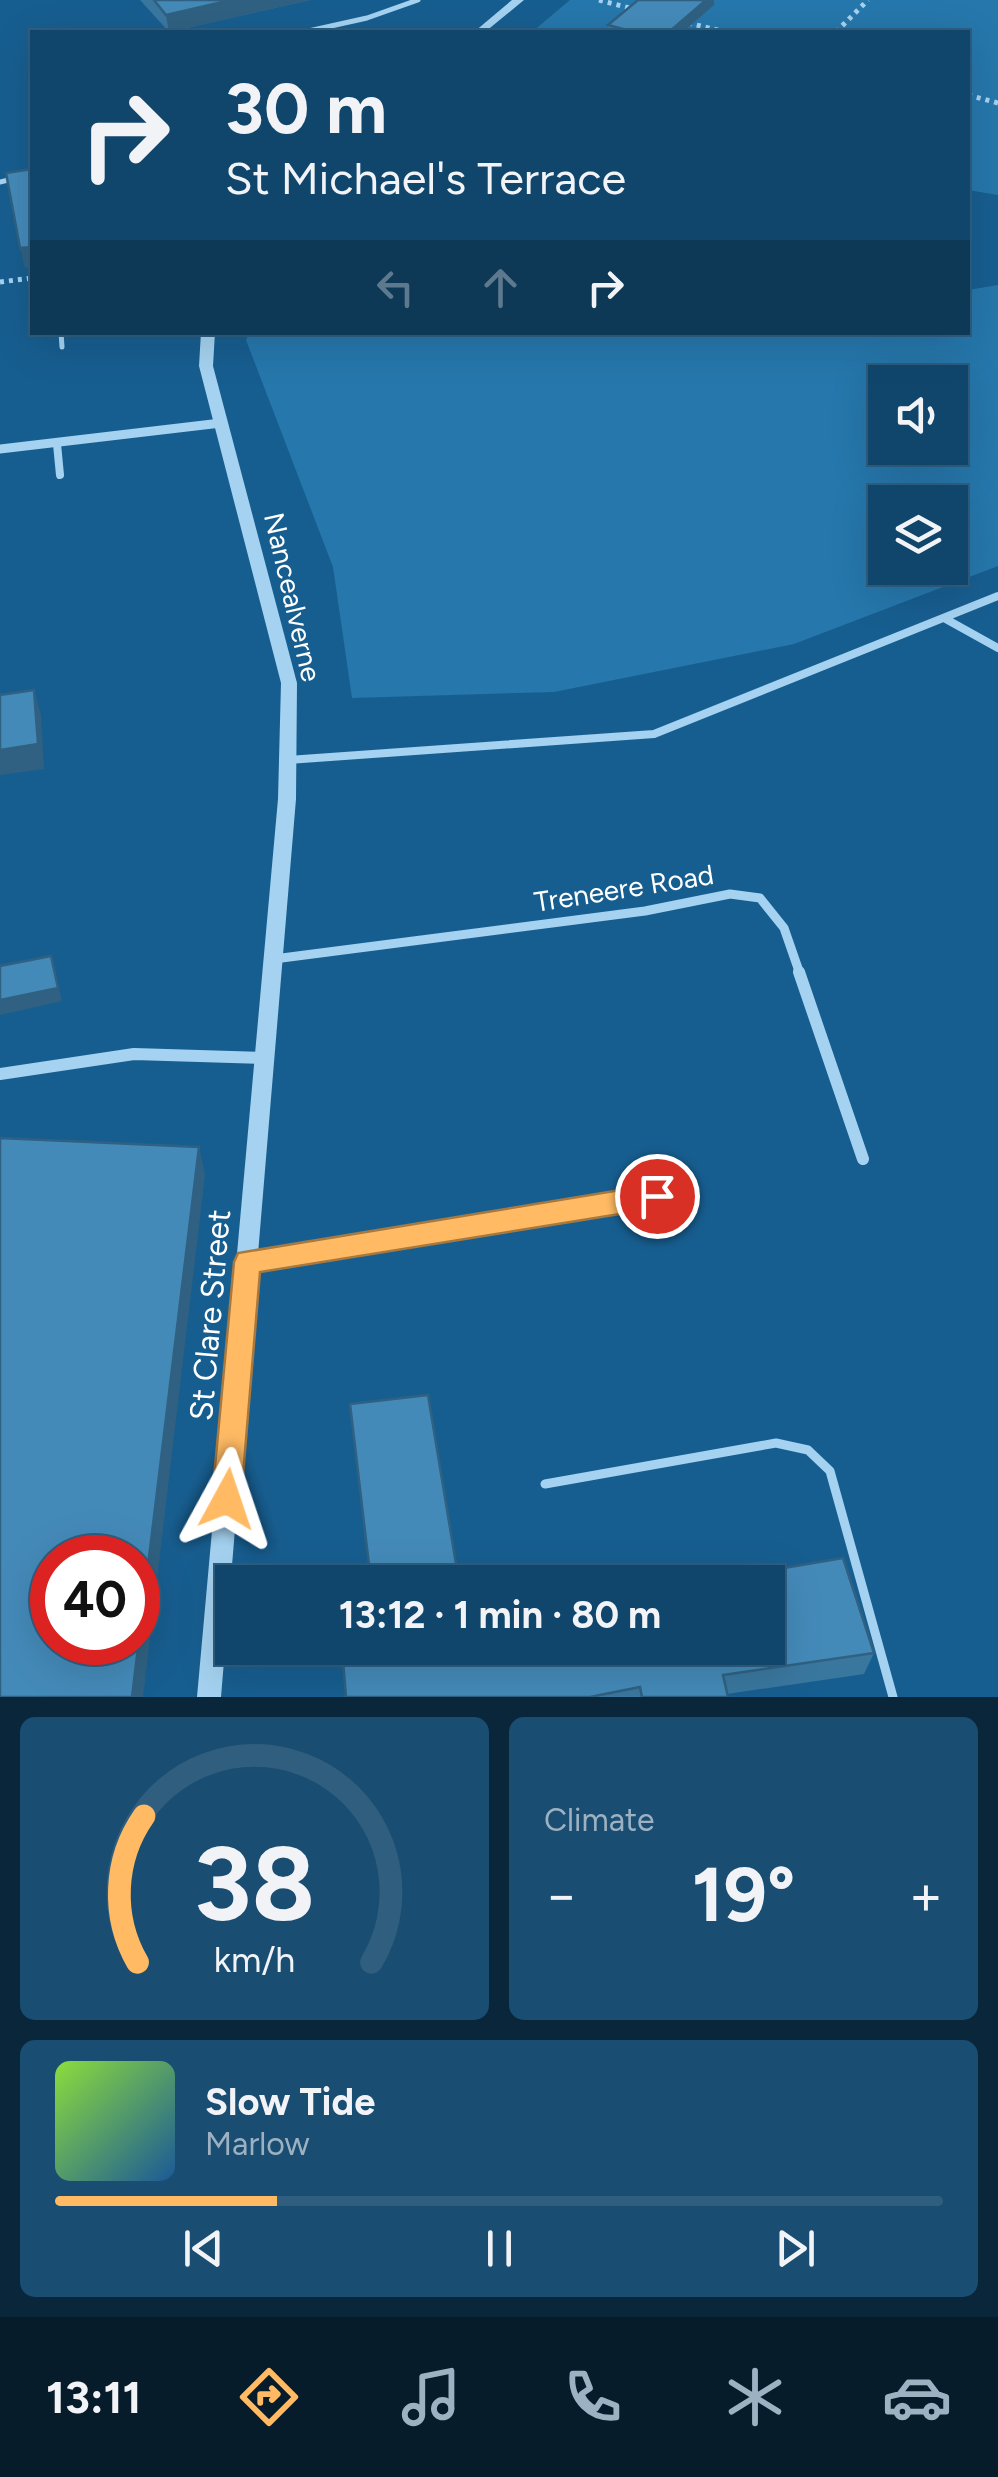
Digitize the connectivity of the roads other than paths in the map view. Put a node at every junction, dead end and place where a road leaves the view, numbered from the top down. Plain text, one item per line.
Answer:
1 (418, 0) edge
2 (519, 0) edge
3 (313, 30) edge
4 (482, 30) edge
5 (30, 174) edge
6 (0, 182) edge
7 (61, 335) edge
8 (208, 335) edge
9 (62, 346) dead end
10 (221, 423) junction
11 (57, 444) junction
12 (0, 448) edge
13 (60, 475) dead end
14 (998, 596) edge
15 (944, 618) junction
16 (998, 648) edge
17 (288, 760) junction
18 (274, 958) junction
19 (264, 1058) junction
20 (0, 1074) edge
21 (863, 1159) dead end
22 (657, 1196) dead end
23 (248, 1262) junction
24 (545, 1484) dead end
25 (210, 1697) edge
26 (893, 1697) edge

1 - 3 lane
2 - 4 street
5 - 6 lane
7 - 9 lane
8 - 10 street, Nancealverne
10 - 11 street
10 - 17 street, Nancealverne
11 - 12 street
11 - 13 lane
14 - 15 lane
15 - 16 lane
15 - 17 lane
17 - 18 street, Nancealverne
18 - 19 street, Nancealverne
18 - 21 street, Treneere Road
19 - 20 street
19 - 23 street, St Clare Street
22 - 23 street
23 - 25 street, St Clare Street
24 - 26 lane

